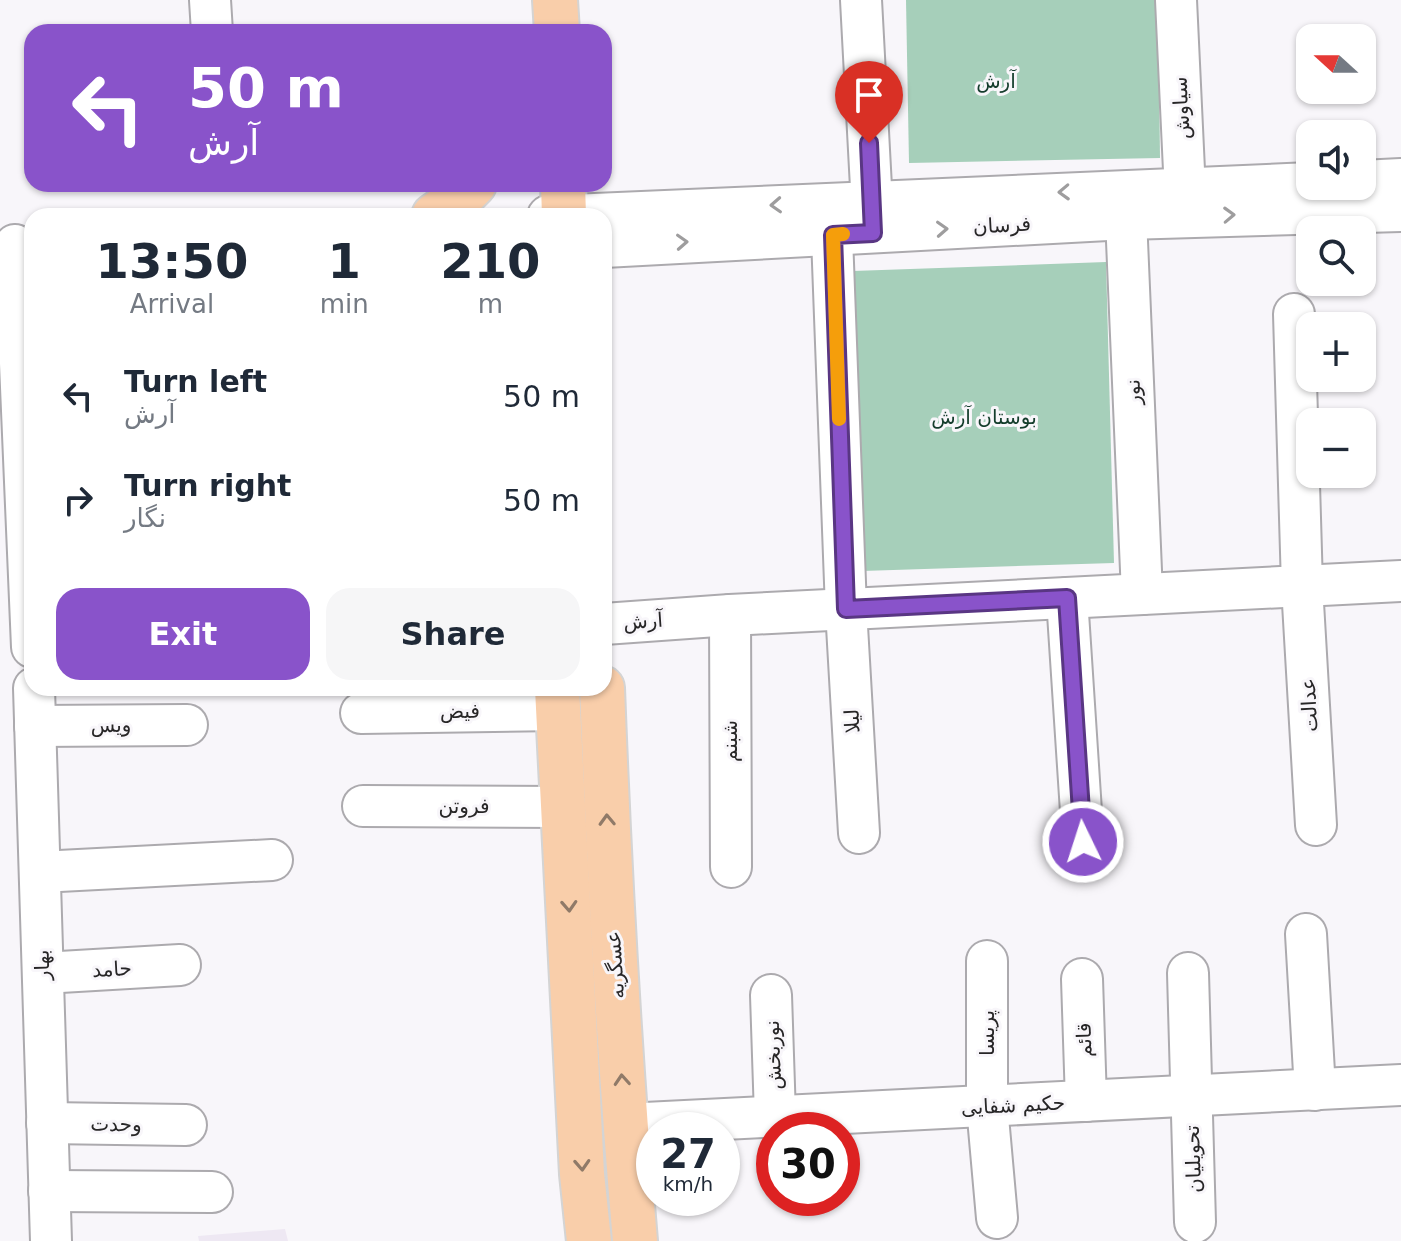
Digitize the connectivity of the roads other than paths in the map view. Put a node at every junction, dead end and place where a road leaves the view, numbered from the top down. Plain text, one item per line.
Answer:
1 (210, 0) edge
2 (555, 0) edge
3 (861, 0) edge
4 (1176, 0) edge
5 (212, 24) edge
6 (556, 24) edge
7 (1401, 179) edge
8 (1376, 180) edge
9 (1296, 185) edge
10 (466, 192) edge
11 (1186, 202) junction
12 (1126, 204) junction
13 (445, 208) edge
14 (1401, 211) edge
15 (612, 216) edge
16 (873, 216) junction
17 (831, 218) junction
18 (612, 246) edge
19 (16, 257) edge
20 (1294, 314) dead end
21 (24, 380) edge
22 (1401, 581) edge
23 (1302, 586) junction
24 (1142, 594) junction
25 (1067, 598) junction
26 (846, 609) junction
27 (730, 615) junction
28 (612, 623) edge
29 (602, 696) edge
30 (558, 699) edge
31 (34, 707) edge
32 (361, 713) dead end
33 (187, 725) dead end
34 (363, 806) dead end
35 (564, 807) junction
36 (1316, 825) dead end
37 (859, 833) dead end
38 (1083, 842) dead end
39 (272, 860) dead end
40 (731, 867) dead end
41 (40, 872) junction
42 (1306, 934) dead end
43 (987, 961) dead end
44 (180, 965) dead end
45 (43, 973) junction
46 (1188, 973) dead end
47 (1082, 979) dead end
48 (771, 995) dead end
49 (1401, 1085) edge
50 (1315, 1090) junction
51 (1191, 1096) junction
52 (1086, 1101) junction
53 (987, 1106) junction
54 (775, 1112) edge
55 (860, 1112) edge
56 (756, 1117) edge
57 (47, 1123) junction
58 (625, 1124) junction
59 (186, 1125) dead end
60 (49, 1191) junction
61 (212, 1192) dead end
62 (997, 1218) dead end
63 (1195, 1222) dead end
64 (51, 1241) edge
65 (589, 1241) edge
66 (635, 1241) edge

1 - 5 street
2 - 6 main road
3 - 16 street
4 - 11 street, سیاوش
7 - 8 street
9 - 11 street, فرسان
10 - 13 main road
11 - 12 street, فرسان
11 -> 14 street, فرسان
12 - 16 street, فرسان
12 - 24 street, نور
17 -> 15 street, فرسان
16 - 17 street, فرسان
18 -> 17 street, فرسان
17 - 26 street, لیلا
19 - 21 street
20 - 23 street, عدالت
22 - 23 street, آرش
23 - 24 street, آرش
23 - 36 street, عدالت
24 - 25 street, آرش
25 - 26 street, آرش
25 - 38 street
26 - 27 street, آرش
26 - 37 street, لیلا
27 - 28 street, آرش
27 - 40 street, شبنم
58 -> 29 main road, عسگریه
30 - 32 street, فیض
30 - 35 main road
31 - 33 street, ویس
31 - 41 street, بهار
34 - 35 street, فروتن
35 -> 65 main road
39 - 41 street
41 - 45 street, بهار
42 - 50 street
43 - 53 street, پریسا
44 - 45 street, حامد
45 - 57 street, بهار
46 - 51 street
47 - 52 street, قائم
48 - 54 street, نوربخش
49 - 50 street, حکیم شفایی
50 - 51 street, حکیم شفایی
51 - 52 street, حکیم شفایی
51 - 63 street, تحویلیان
52 - 53 street, حکیم شفایی
53 - 55 street, حکیم شفایی
53 - 62 street, پریسا
56 - 58 street, حکیم شفایی
57 - 59 street, وحدت
57 - 60 street, بهار
58 - 66 main road, عسگریه
60 - 61 street
60 - 64 street, بهار

